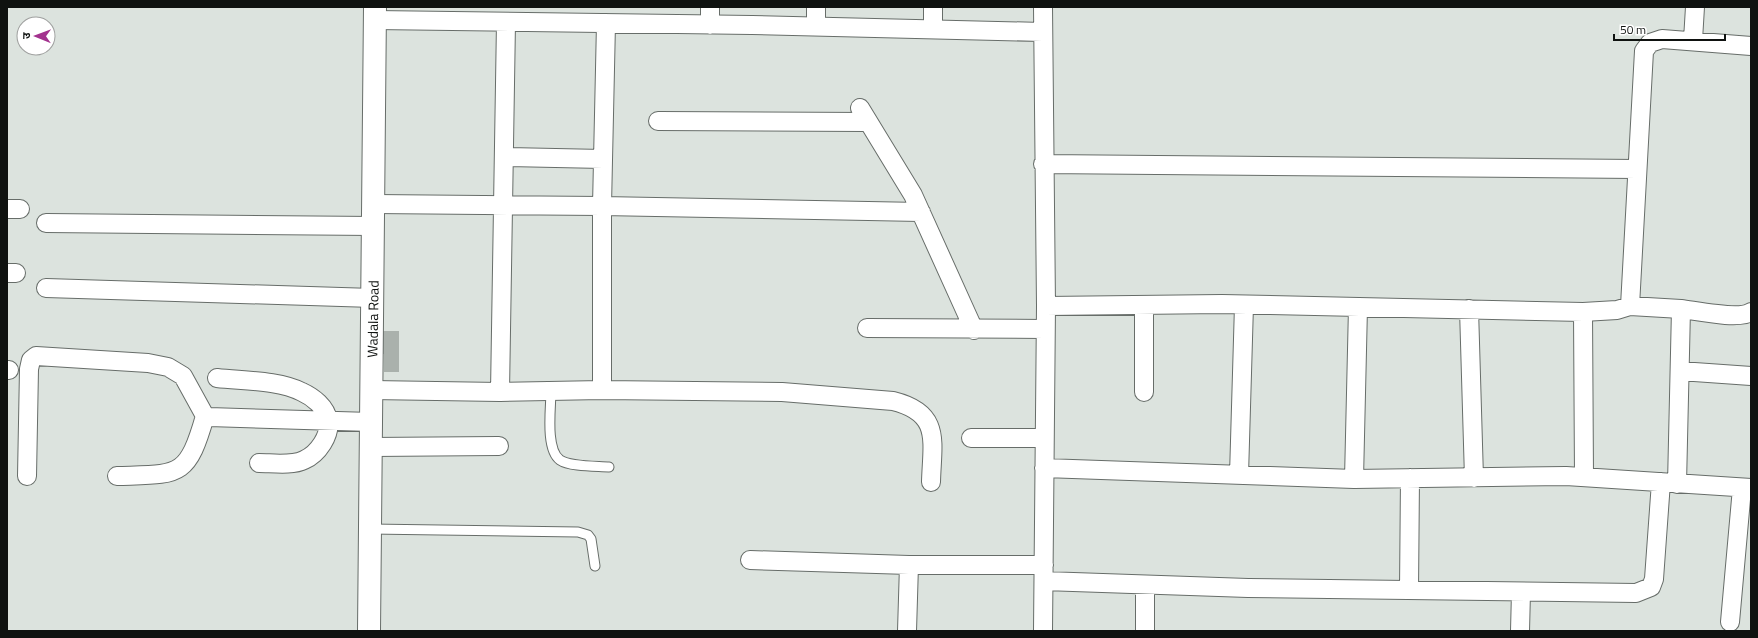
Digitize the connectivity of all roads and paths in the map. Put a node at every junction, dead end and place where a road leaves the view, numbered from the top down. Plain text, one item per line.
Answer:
1 (816, 7) edge
2 (933, 7) edge
3 (1043, 7) edge
4 (1695, 7) edge
5 (375, 14) edge
6 (710, 16) edge
7 (506, 22) junction
8 (606, 23) junction
9 (816, 26) junction
10 (933, 29) junction
11 (1042, 32) junction
12 (1693, 40) junction
13 (1751, 46) edge
14 (658, 121) dead end
15 (504, 157) junction
16 (603, 159) junction
17 (1043, 164) junction
18 (1637, 169) junction
19 (374, 204) junction
20 (503, 205) junction
21 (602, 206) junction
22 (922, 212) junction
23 (46, 223) dead end
24 (374, 226) junction
25 (46, 288) dead end
26 (373, 298) junction
27 (1244, 304) junction
28 (1144, 305) junction
29 (1046, 306) junction
30 (1630, 306) junction
31 (1358, 307) junction
32 (1469, 309) junction
33 (1681, 309) junction
34 (1583, 312) junction
35 (1751, 312) edge
36 (868, 328) dead end
37 (1045, 329) junction
38 (974, 330) junction
39 (1680, 371) junction
40 (1751, 376) edge
41 (217, 378) dead end
42 (372, 390) junction
43 (602, 390) junction
44 (551, 391) junction
45 (500, 392) junction
46 (1144, 392) dead end
47 (205, 416) junction
48 (329, 421) junction
49 (371, 422) junction
50 (971, 438) dead end
51 (1044, 438) junction
52 (499, 446) dead end
53 (371, 447) junction
54 (259, 463) dead end
55 (609, 467) dead end
56 (1044, 468) junction
57 (1239, 475) junction
58 (27, 476) dead end
59 (117, 476) dead end
60 (1584, 477) junction
61 (1354, 478) junction
62 (1410, 478) junction
63 (1474, 478) junction
64 (931, 482) dead end
65 (1669, 483) junction
66 (1746, 488) edge
67 (370, 529) junction
68 (750, 560) dead end
69 (909, 565) junction
70 (595, 566) dead end
71 (1044, 573) junction
72 (1145, 585) junction
73 (1410, 590) junction
74 (1521, 592) junction
75 (1730, 622) dead end
76 (369, 631) edge
77 (907, 631) edge
78 (1044, 631) edge
79 (1145, 631) edge
80 (1520, 631) edge

1 - 9 street
2 - 10 street
3 - 11 street
4 - 12 street
5 - 7 street
5 - 19 street, Wadala Road
6 - 8 street
6 - 9 street
7 - 8 street
7 - 15 street
8 - 16 street
9 - 10 street
10 - 11 street
11 - 17 street
12 - 13 street
12 - 18 street
14 - 22 street
15 - 16 street
15 - 20 street
16 - 21 street
17 - 18 street
17 - 29 street
18 - 30 street
19 - 20 street
19 - 24 street, Wadala Road
20 - 21 street
20 - 45 street
21 - 22 street
21 - 43 street
22 - 38 street
23 - 24 street
24 - 26 street, Wadala Road
25 - 26 street
26 - 42 street, Wadala Road
27 - 28 street
27 - 31 street
27 - 57 street
28 - 29 street
28 - 46 street
29 - 37 street
30 - 33 street
30 - 34 street
31 - 32 street
31 - 61 street
32 - 34 street
32 - 63 street
33 - 35 street
33 - 39 street
34 - 60 street
36 - 38 street
37 - 38 street
37 - 51 street
39 - 40 street
39 - 65 street
41 - 48 street
42 - 45 street
42 - 49 street, Wadala Road
43 - 44 street
43 - 64 street
44 - 45 street
44 - 55 lane
47 - 48 street
47 - 58 street
47 - 59 street
48 - 49 street
48 - 54 street
49 - 53 street, Wadala Road
50 - 51 street
51 - 56 street
52 - 53 street
53 - 67 street, Wadala Road
56 - 57 street
56 - 71 street
57 - 61 street
60 - 63 street
60 - 65 street
61 - 62 street
62 - 63 street
62 - 73 street
65 - 66 street
65 - 74 street
66 - 75 street
67 - 70 lane
67 - 76 street, Wadala Road
68 - 69 street
69 - 71 street
69 - 77 street
71 - 72 street
71 - 78 street
72 - 73 street
72 - 79 street
73 - 74 street
74 - 80 street

